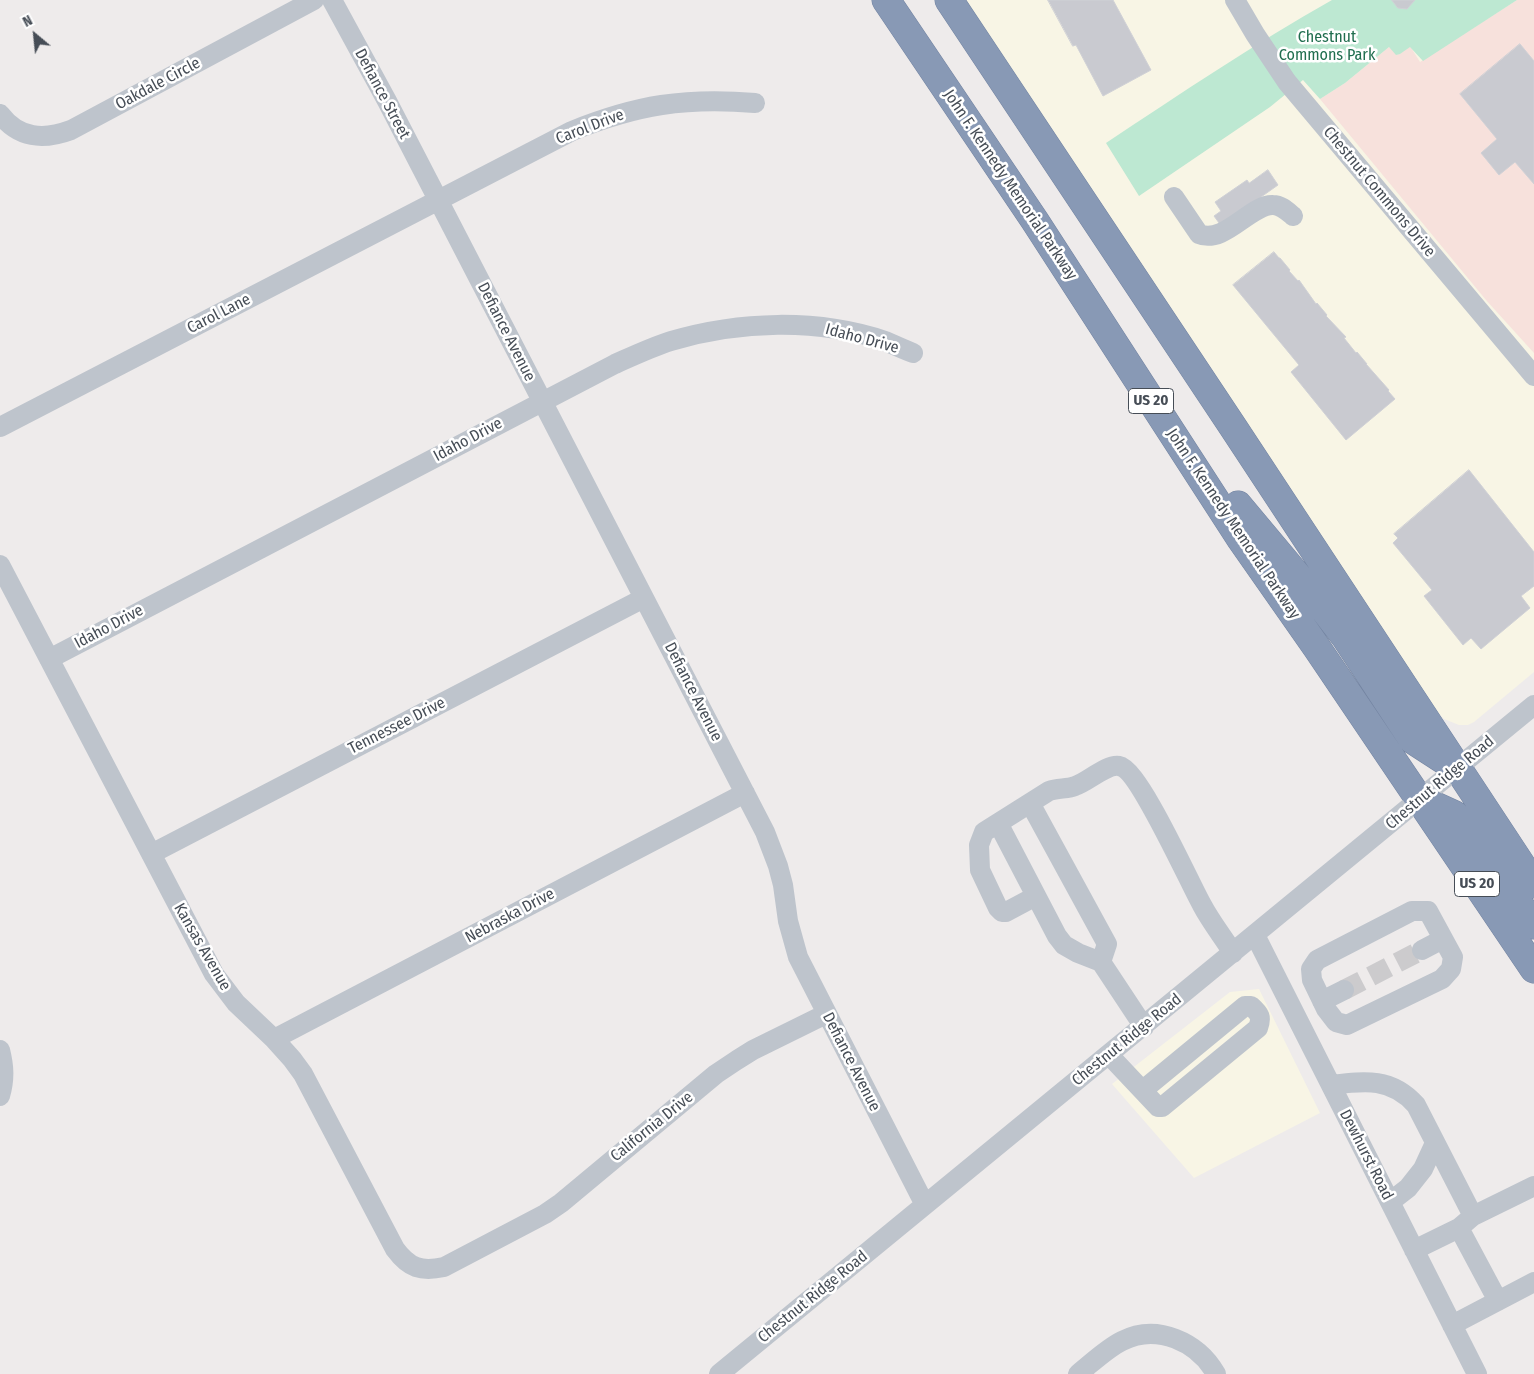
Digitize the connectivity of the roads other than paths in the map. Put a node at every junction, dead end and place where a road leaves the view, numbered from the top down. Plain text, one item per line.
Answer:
1 (314, 0) edge
2 (332, 0) edge
3 (886, 0) edge
4 (949, 0) edge
5 (1235, 0) edge
6 (754, 102) dead end
7 (0, 114) edge
8 (435, 194) junction
9 (1174, 197) dead end
10 (1293, 216) dead end
11 (913, 353) dead end
12 (1133, 372) junction
13 (1534, 376) edge
14 (542, 402) junction
15 (0, 428) edge
16 (0, 565) edge
17 (644, 598) junction
18 (49, 659) junction
19 (1534, 705) edge
20 (1457, 768) junction
21 (745, 794) junction
22 (1420, 800) junction
23 (1030, 803) junction
24 (998, 823) junction
25 (150, 854) junction
26 (1534, 884) edge
27 (1036, 896) junction
28 (1534, 925) edge
29 (1255, 935) junction
30 (1443, 939) junction
31 (1422, 950) tunnel mouth
32 (1233, 953) junction
33 (1101, 962) junction
34 (1534, 970) edge
35 (1344, 990) tunnel mouth
36 (1284, 994) junction
37 (1324, 1005) junction
38 (826, 1014) junction
39 (1299, 1022) junction
40 (1144, 1027) junction
41 (274, 1039) junction
42 (0, 1050) edge
43 (1109, 1055) junction
44 (1331, 1085) junction
45 (0, 1096) edge
46 (1435, 1143) junction
47 (1534, 1186) edge
48 (1390, 1202) junction
49 (925, 1205) junction
50 (1466, 1222) junction
51 (482, 1247) joint
52 (1414, 1250) junction
53 (1534, 1282) edge
54 (1498, 1301) junction
55 (1452, 1325) junction
56 (719, 1374) edge
57 (1078, 1374) edge
58 (1216, 1374) edge
59 (1477, 1374) edge

1 - 7 street, Oakdale Circle
2 - 8 street, Defiance Street
3 - 12 highway, John F. Kennedy Memorial Parkway / US 20
4 - 20 highway, US 20
5 - 13 street, Chestnut Commons Drive
6 - 8 street, Carol Drive
8 - 14 street, Defiance Avenue
8 - 15 street, Carol Lane
9 - 10 street
11 - 14 street, Idaho Drive
12 - 20 highway
12 - 22 highway, John F. Kennedy Memorial Parkway / US 20
14 - 17 street, Defiance Avenue
14 - 18 street, Idaho Drive
16 - 18 street, Kansas Avenue
17 - 21 street, Defiance Avenue
17 - 25 street, Tennessee Drive
18 - 25 street, Kansas Avenue
19 - 20 street, Chestnut Ridge Road
20 - 22 street, Chestnut Ridge Road
20 - 26 highway, US 20
21 - 38 street, Defiance Avenue
21 - 41 street, Nebraska Drive
22 - 28 highway
22 - 29 street, Chestnut Ridge Road
22 - 34 highway, John F. Kennedy Memorial Parkway / US 20
23 - 24 street
23 - 32 street
23 - 33 street
24 - 27 street
24 - 27 street
25 - 41 street, Kansas Avenue
27 - 33 street
29 - 32 street, Chestnut Ridge Road
29 - 36 street, Dewhurst Road
30 - 31 street
30 - 37 street
30 - 37 street
32 - 40 street, Chestnut Ridge Road
33 - 40 street
35 - 37 street
36 - 39 street, Dewhurst Road
36 - 43 street
37 - 39 street
38 - 49 street, Defiance Avenue
38 - 51 street, California Drive
39 - 44 street, Dewhurst Road
40 - 43 street, Chestnut Ridge Road
41 - 51 street, Kansas Avenue
42 - 45 street
43 - 49 street, Chestnut Ridge Road
44 - 46 street
44 - 48 street, Dewhurst Road
46 - 48 street
46 - 50 street
47 - 50 street
48 - 52 street, Dewhurst Road
49 - 56 street, Chestnut Ridge Road
50 - 52 street
50 - 54 street
52 - 55 street, Dewhurst Road
53 - 54 street
54 - 55 street
55 - 59 street, Dewhurst Road
57 - 58 street

